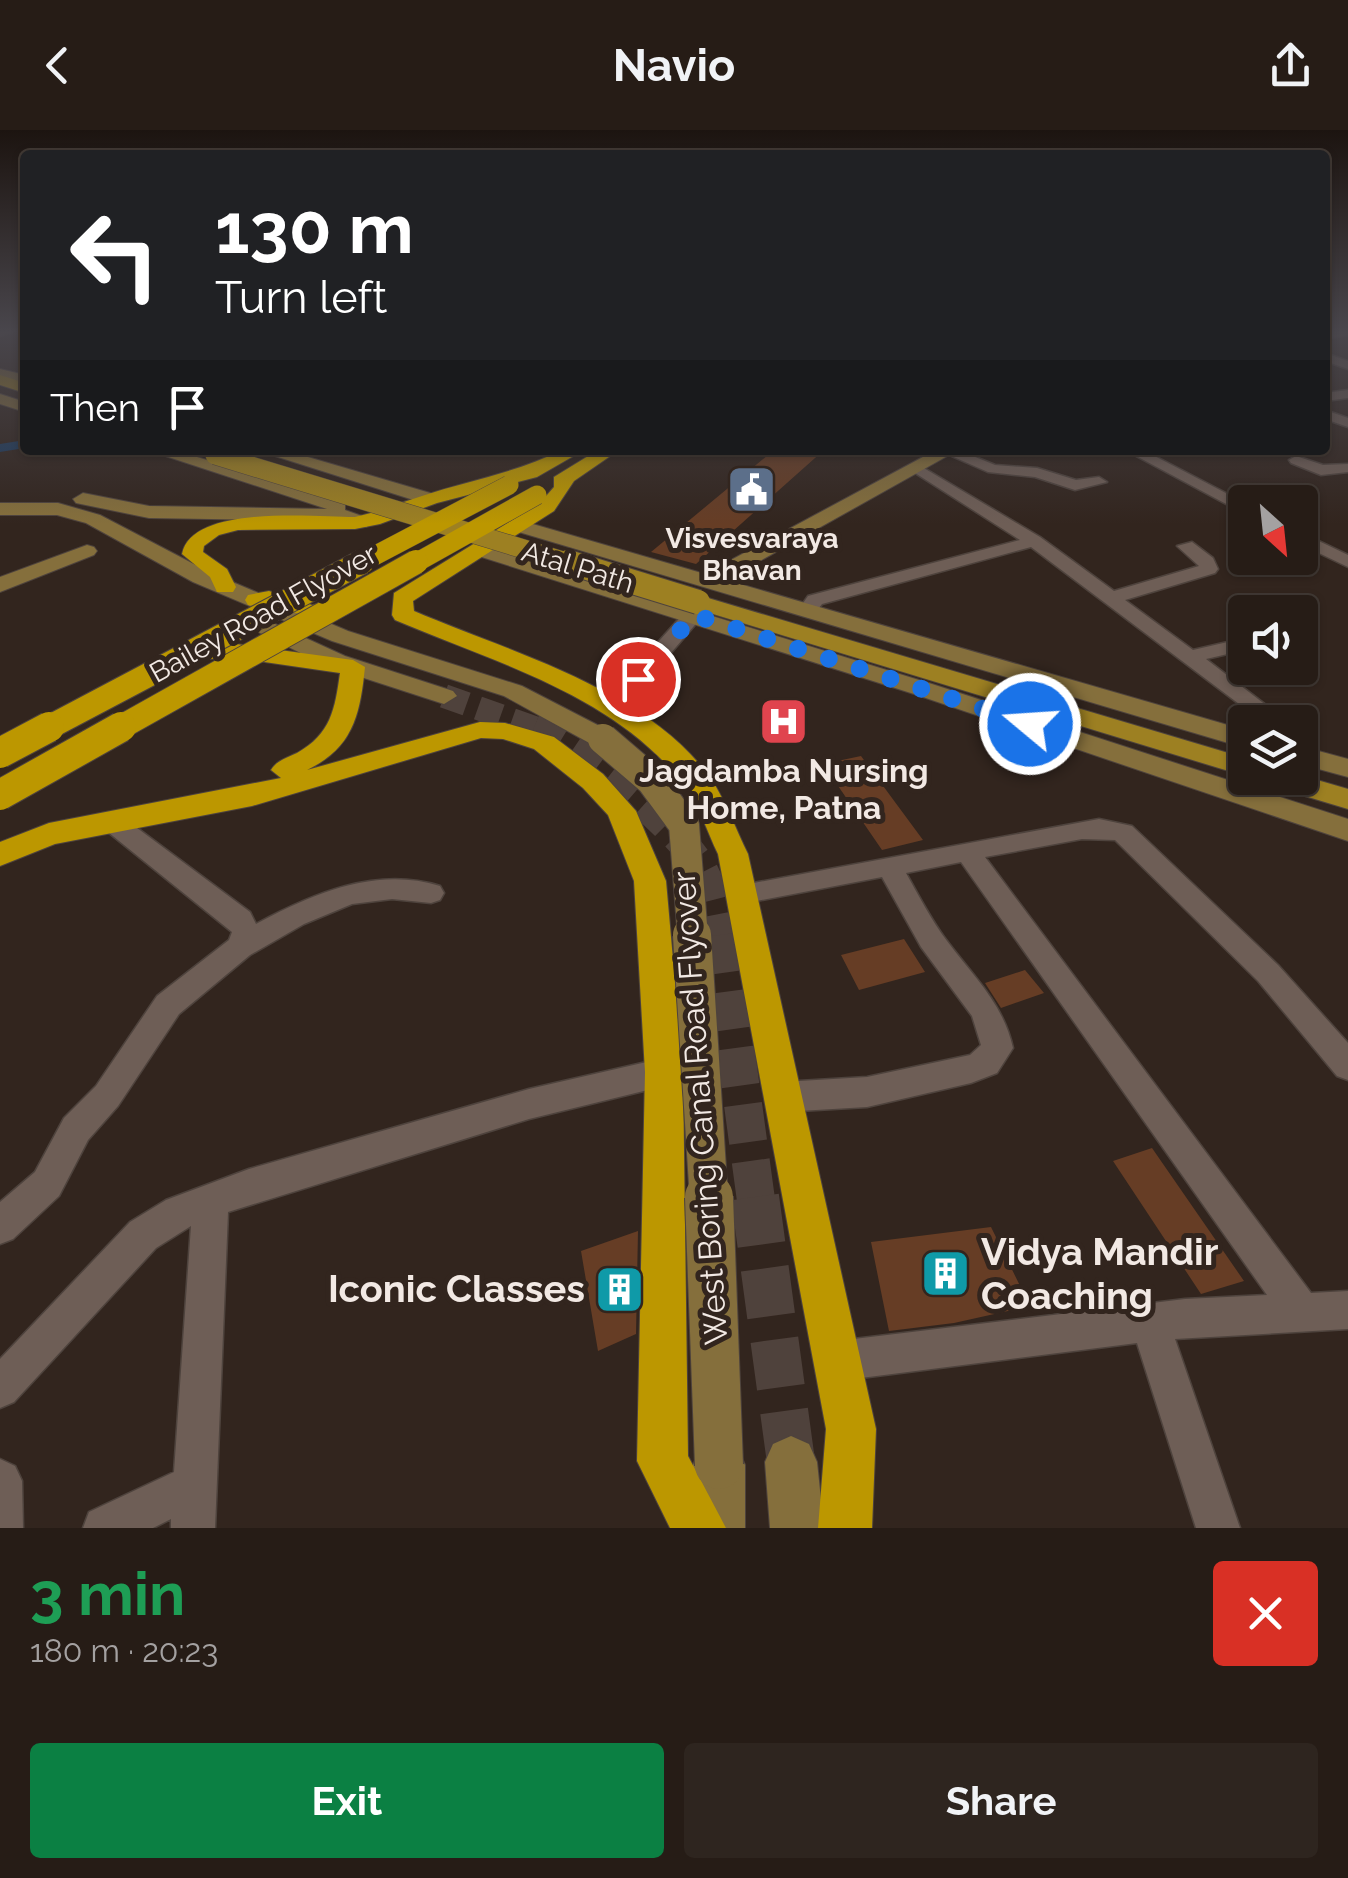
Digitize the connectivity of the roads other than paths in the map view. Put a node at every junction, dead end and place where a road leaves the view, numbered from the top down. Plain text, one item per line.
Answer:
1 (171, 455) edge
2 (226, 455) edge
3 (282, 455) edge
4 (599, 455) edge
5 (939, 455) edge
6 (960, 455) edge
7 (1142, 455) edge
8 (1296, 460) dead end
9 (917, 468) junction
10 (1348, 468) edge
11 (552, 476) edge
12 (1100, 482) dead end
13 (0, 499) edge
14 (430, 499) junction
15 (1228, 499) edge
16 (0, 510) edge
17 (0, 518) edge
18 (367, 520) junction
19 (519, 526) junction
20 (558, 538) junction
21 (1034, 541) junction
22 (1186, 546) dead end
23 (1318, 546) edge
24 (480, 550) junction
25 (87, 551) dead end
26 (1348, 562) edge
27 (527, 563) junction
28 (0, 585) edge
29 (225, 587) junction
30 (703, 598) junction
31 (1110, 598) junction
32 (256, 600) junction
33 (808, 610) junction
34 (1228, 648) edge
35 (1189, 656) junction
36 (353, 667) junction
37 (444, 696) tunnel mouth
38 (1254, 705) edge
39 (609, 722) junction
40 (1228, 734) edge
41 (0, 742) edge
42 (1228, 744) edge
43 (0, 753) edge
44 (1318, 759) edge
45 (1228, 763) edge
46 (1318, 763) edge
47 (1348, 768) edge
48 (1348, 780) edge
49 (1318, 790) edge
50 (0, 795) edge
51 (1348, 799) edge
52 (112, 822) junction
53 (1348, 830) edge
54 (0, 835) edge
55 (968, 853) junction
56 (0, 855) edge
57 (890, 868) junction
58 (431, 894) dead end
59 (741, 894) junction
60 (240, 947) junction
61 (1348, 1066) edge
62 (664, 1072) junction
63 (782, 1097) junction
64 (211, 1199) junction
65 (0, 1226) edge
66 (1348, 1310) edge
67 (1302, 1312) junction
68 (1150, 1323) junction
69 (837, 1361) junction
70 (0, 1388) edge
71 (791, 1462) tunnel mouth
72 (0, 1481) edge
73 (194, 1506) edge
74 (0, 1528) edge
75 (106, 1528) edge
76 (699, 1528) edge
77 (718, 1528) edge
78 (797, 1528) edge
79 (845, 1528) edge
80 (1218, 1528) edge

1 - 18 main road
2 - 30 main road, Atal Path, bridge
3 - 14 main road
4 - 11 highway
5 - 9 main road
6 - 12 street
7 - 15 street
8 - 10 street
9 - 21 street
9 - 30 main road
11 - 14 highway
11 - 19 highway
11 - 32 highway
11 - 43 highway, Bailey Road Flyover, bridge
11 - 50 highway, Bailey Road Flyover, bridge
13 - 18 main road
14 - 18 highway
16 - 29 main road, West Boring Canal Road Flyover
17 - 36 main road
18 - 29 highway
19 - 20 main road
19 - 24 highway
20 - 27 main road
20 - 30 main road
21 - 31 street
21 - 33 street
22 - 31 street
23 - 26 street
24 - 27 main road
24 - 39 highway
25 - 28 main road
27 - 30 main road
29 - 32 main road, West Boring Canal Road Flyover
30 - 33 main road
30 - 39 street
30 - 42 main road, Atal Path
30 - 45 main road, Atal Path
30 - 53 main road
31 - 35 street
32 - 39 main road, West Boring Canal Road Flyover
33 - 40 main road
34 - 35 street
35 - 38 street
36 - 37 main road
36 - 41 highway
36 - 54 highway
39 - 59 highway
39 - 77 main road, West Boring Canal Road Flyover, bridge
44 - 47 main road
46 - 48 main road
49 - 51 main road
52 - 56 highway
52 - 60 street
52 - 62 highway
55 - 57 street
55 - 61 street
55 - 67 street
57 - 59 street
57 - 63 street
58 - 60 street
59 - 63 highway
60 - 65 street
62 - 64 street
62 - 76 highway
63 - 69 highway
64 - 70 street
64 - 73 street
66 - 67 street
67 - 68 street
68 - 69 street
68 - 80 street
69 - 79 highway
71 - 78 main road
72 - 74 street
73 - 75 street

